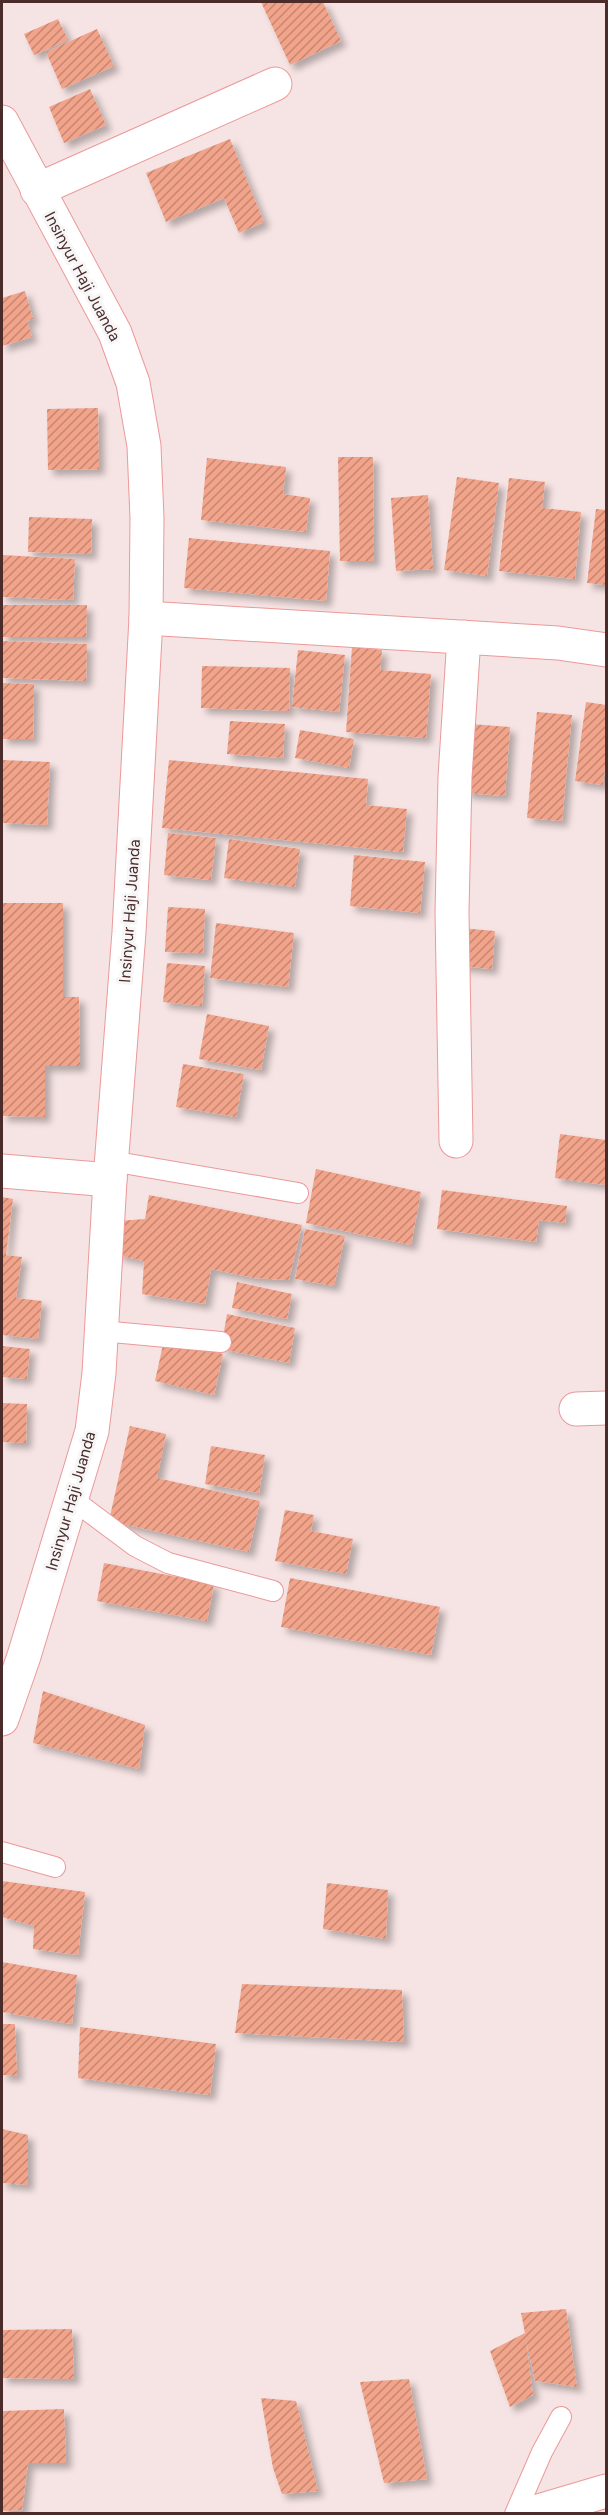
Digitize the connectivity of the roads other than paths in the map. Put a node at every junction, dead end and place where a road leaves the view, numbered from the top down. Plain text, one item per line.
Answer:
1 (275, 84) dead end
2 (2, 122) edge
3 (37, 190) junction
4 (146, 618) junction
5 (464, 637) junction
6 (606, 650) edge
7 (456, 1141) dead end
8 (110, 1170) junction
9 (2, 1171) edge
10 (298, 1192) dead end
11 (101, 1331) junction
12 (221, 1342) dead end
13 (72, 1499) junction
14 (273, 1591) dead end
15 (2, 1719) edge
16 (2, 1852) edge
17 (55, 1867) dead end
18 (561, 2417) dead end
19 (606, 2491) edge
20 (515, 2514) edge
21 (528, 2514) edge

1 - 3 street
2 - 3 street, Insinyur Haji Juanda
3 - 4 street, Insinyur Haji Juanda
4 - 5 street
4 - 8 street, Insinyur Haji Juanda
5 - 6 street
5 - 7 street
8 - 9 street
8 - 10 lane
8 - 11 street, Insinyur Haji Juanda
11 - 12 lane
11 - 13 street, Insinyur Haji Juanda
13 - 14 lane
13 - 15 street, Insinyur Haji Juanda
16 - 17 lane
18 - 20 lane
19 - 21 street

